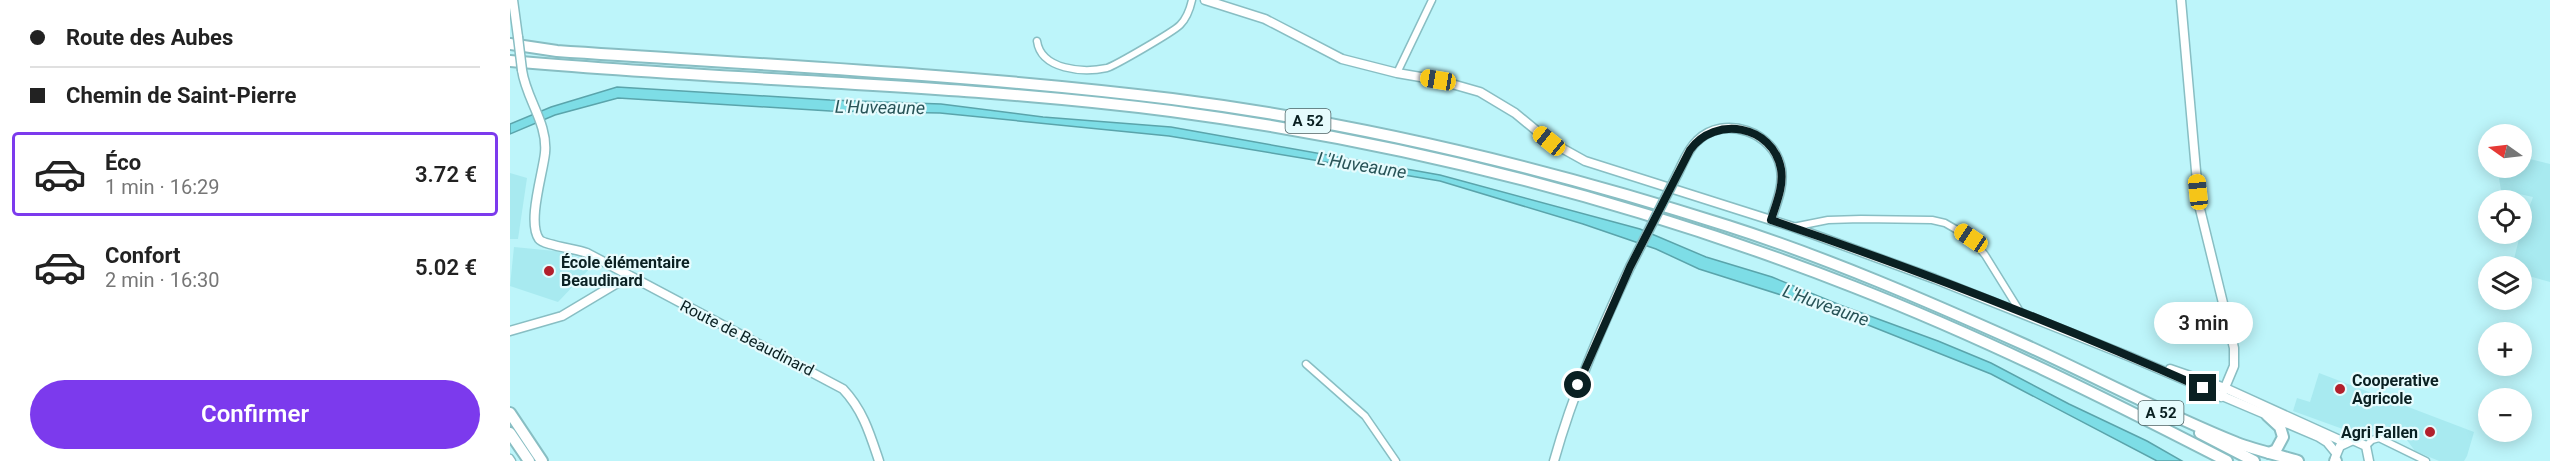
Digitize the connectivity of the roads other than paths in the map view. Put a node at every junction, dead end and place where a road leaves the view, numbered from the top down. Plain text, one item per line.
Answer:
1 (513, 0) edge
2 (1192, 0) edge
3 (1205, 0) edge
4 (1432, 0) edge
5 (2181, 0) edge
6 (1224, 2) edge
7 (514, 41) edge
8 (1037, 41) dead end
9 (510, 61) edge
10 (1397, 73) junction
11 (1771, 220) junction
12 (1793, 227) junction
13 (629, 276) junction
14 (2021, 313) junction
15 (510, 331) edge
16 (2127, 356) junction
17 (1306, 364) dead end
18 (2068, 366) junction
19 (2225, 388) junction
20 (2222, 397) junction
21 (510, 413) edge
22 (2267, 415) junction
23 (510, 433) edge
24 (2344, 442) junction
25 (2366, 446) junction
26 (2269, 453) junction
27 (2369, 458) edge
28 (2335, 459) edge
29 (529, 461) edge
30 (542, 461) edge
31 (879, 461) edge
32 (1396, 461) edge
33 (1554, 461) edge
34 (2227, 461) edge
35 (2254, 461) edge
36 (2298, 461) edge
37 (2380, 461) edge
38 (2426, 461) edge

1 - 7 street, Route de Beaudinard
2 - 8 street
3 - 6 street
4 - 10 street
5 - 19 street
6 - 10 street
7 - 13 street, Route de Beaudinard, bridge
7 - 18 highway, A 52
9 - 34 highway, A 52
10 - 11 street
11 - 12 street
11 - 33 street, bridge
12 - 14 street
12 - 14 street
13 - 15 street
13 - 31 street, Route de Beaudinard
14 - 16 street
16 - 19 street
16 - 20 street
17 - 32 street
18 - 26 highway
18 - 35 highway, A 52
19 - 20 street
19 - 24 street
20 - 22 street
21 - 30 highway
22 - 26 highway
22 - 28 street
23 - 29 highway
24 - 25 street
24 - 28 street
25 - 27 street
25 - 38 street
26 - 36 highway
27 - 37 street

